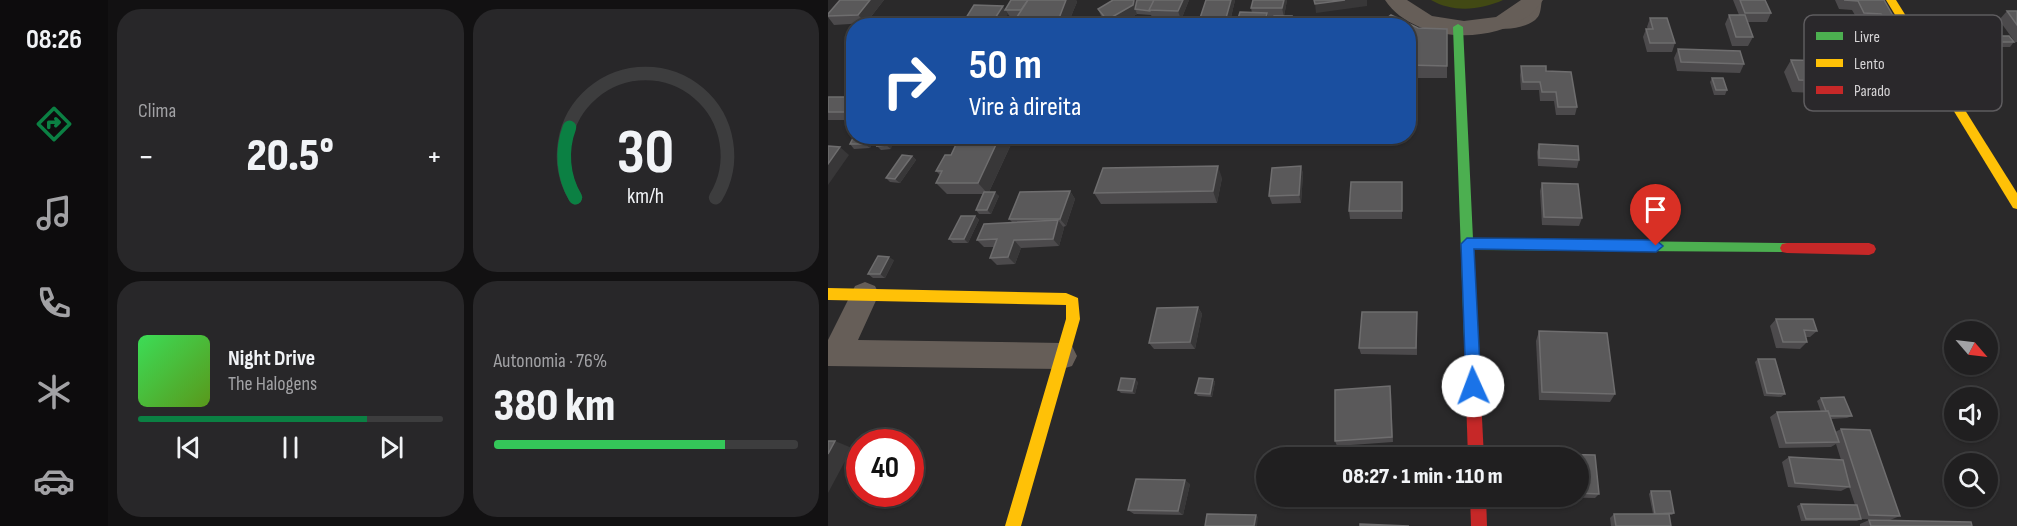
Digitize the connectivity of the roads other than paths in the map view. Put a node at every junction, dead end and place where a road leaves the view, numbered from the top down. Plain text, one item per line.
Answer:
1 (1395, 0) edge
2 (1535, 0) edge
3 (1891, 0) edge
4 (1900, 15) edge
5 (1458, 27) junction
6 (1960, 111) edge
7 (2017, 204) edge
8 (1467, 244) junction
9 (1869, 249) dead end
10 (828, 294) edge
11 (865, 294) junction
12 (833, 353) edge
13 (1062, 356) junction
14 (1476, 447) edge
15 (1478, 507) edge
16 (1014, 526) edge
17 (1479, 526) edge

1 - 5 street
2 - 5 street
3 - 4 street
5 - 8 street
6 - 7 street
8 - 9 street
8 - 14 street
10 - 11 street
11 - 12 street
11 - 13 street
12 - 13 street
13 - 16 street
15 - 17 street

